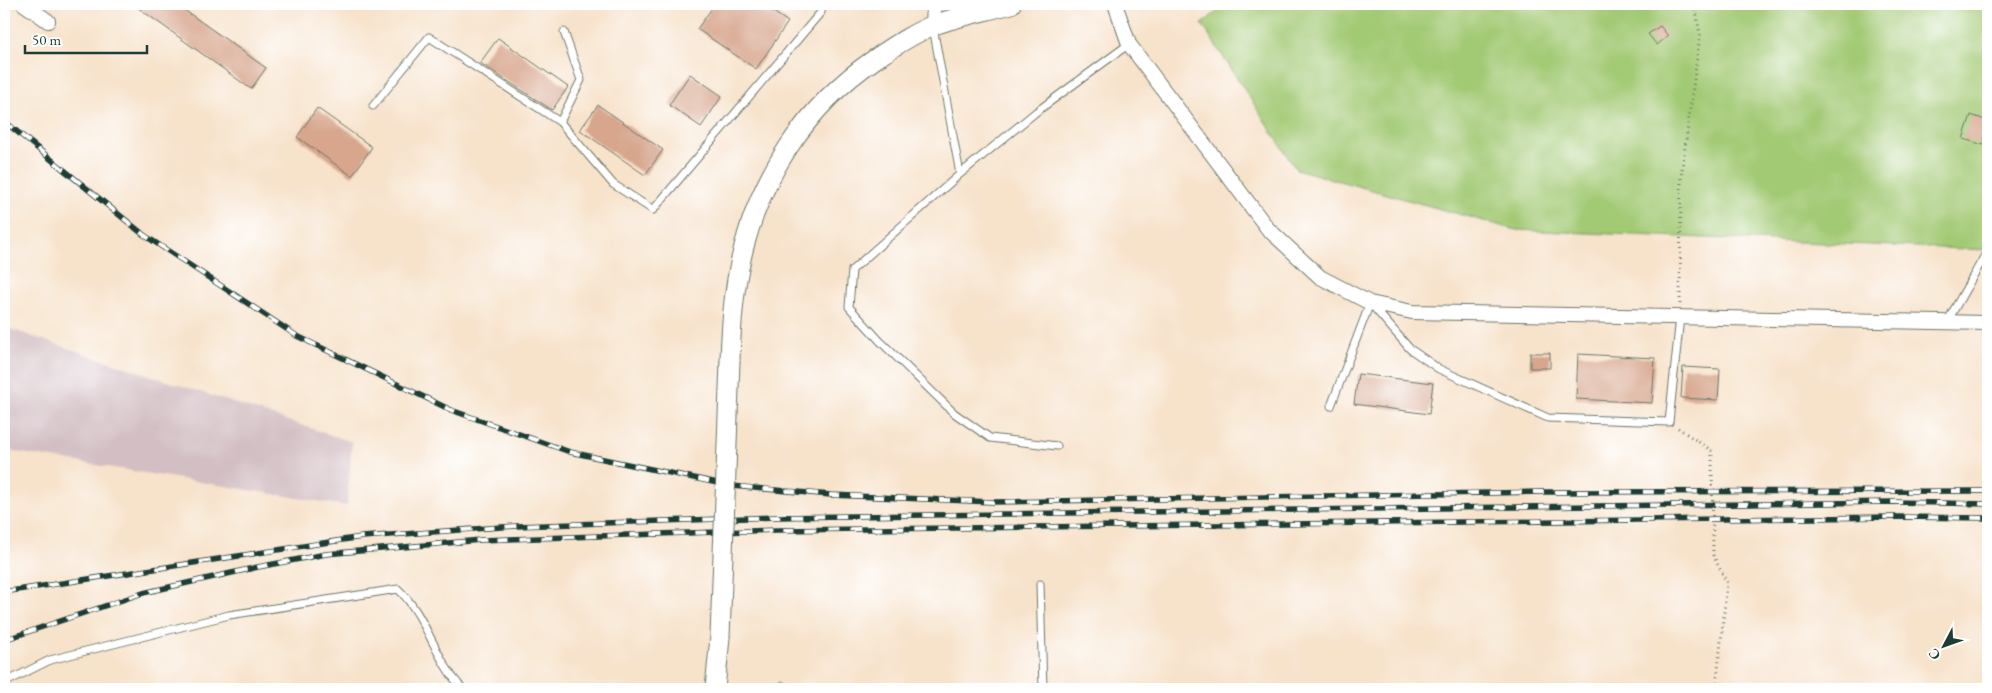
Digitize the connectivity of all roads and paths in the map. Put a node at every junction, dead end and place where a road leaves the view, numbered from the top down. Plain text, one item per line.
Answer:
1 (24, 4) edge
2 (823, 4) edge
3 (934, 4) edge
4 (1011, 4) edge
5 (1115, 4) edge
6 (1694, 4) edge
7 (48, 21) dead end
8 (933, 26) junction
9 (564, 32) dead end
10 (1129, 44) junction
11 (373, 106) dead end
12 (560, 122) junction
13 (960, 174) junction
14 (1988, 250) edge
15 (1370, 303) junction
16 (1680, 317) junction
17 (1947, 322) junction
18 (1988, 323) edge
19 (1331, 406) dead end
20 (1669, 422) junction
21 (1057, 446) dead end
22 (1040, 584) dead end
23 (4, 683) edge
24 (463, 689) edge
25 (715, 689) edge
26 (1043, 689) edge
27 (1716, 689) edge

1 - 7 street
2 - 12 lane
3 - 8 street
4 - 8 main road
5 - 10 street
6 - 16 path
8 - 13 lane
8 - 25 main road, bridge
9 - 12 lane
10 - 13 lane
10 - 15 street
11 - 12 lane
13 - 21 lane
14 - 17 lane
15 - 16 street
15 - 19 lane
15 - 20 lane
16 - 17 street
16 - 20 lane
17 - 18 street
20 - 27 path
22 - 26 lane
23 - 24 lane

